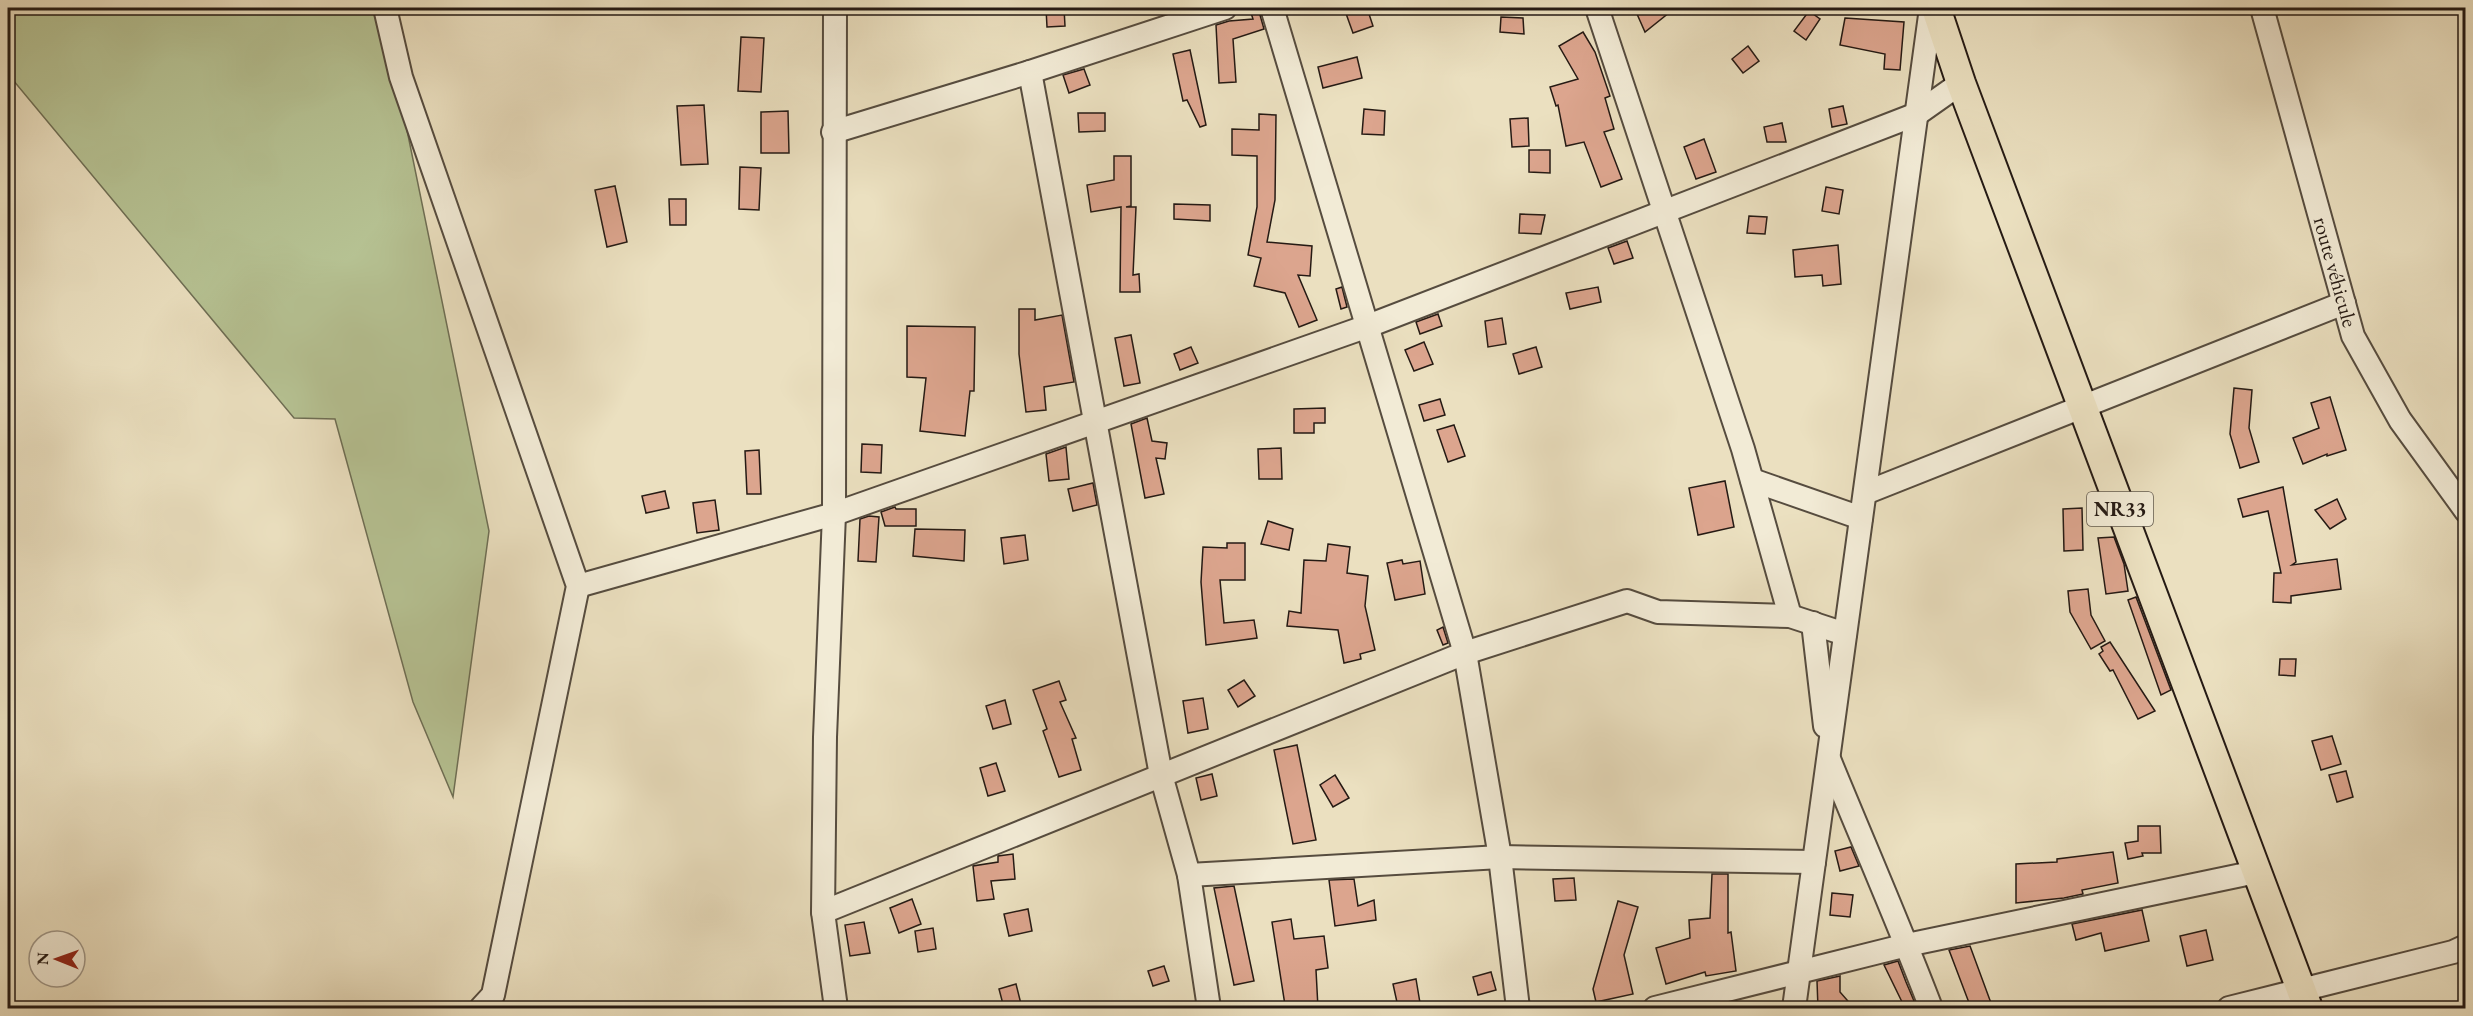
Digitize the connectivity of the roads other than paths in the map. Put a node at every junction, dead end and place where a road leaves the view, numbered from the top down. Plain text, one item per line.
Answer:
1 (385, 8) edge
2 (835, 8) edge
3 (1225, 8) edge
4 (1272, 8) edge
5 (1597, 8) edge
6 (1931, 8) edge
7 (1936, 8) edge
8 (2262, 8) edge
9 (1030, 72) junction
10 (1961, 83) junction
11 (1917, 114) junction
12 (833, 132) junction
13 (1664, 212) junction
14 (2344, 303) junction
15 (1368, 326) junction
16 (2082, 408) junction
17 (1096, 420) junction
18 (1752, 480) junction
19 (1865, 493) junction
20 (2462, 499) edge
21 (834, 514) junction
22 (1861, 518) junction
23 (579, 586) junction
24 (1790, 616) junction
25 (1813, 623) junction
26 (1845, 634) junction
27 (1466, 652) junction
28 (1828, 758) junction
29 (1161, 775) junction
30 (1500, 857) junction
31 (1814, 862) junction
32 (2256, 872) junction
33 (1188, 875) junction
34 (823, 912) junction
35 (1907, 945) junction
36 (2466, 946) edge
37 (1799, 972) junction
38 (2304, 999) edge
39 (481, 1008) edge
40 (836, 1008) edge
41 (1209, 1008) edge
42 (1518, 1008) edge
43 (1655, 1008) edge
44 (1794, 1008) edge
45 (1931, 1008) edge
46 (2229, 1008) edge

1 - 23 street
2 - 12 street
3 - 9 street
4 - 15 street
5 - 13 street
6 - 11 street
7 - 10 main road, NR33
8 - 14 street, route véhicule
9 - 12 street
9 - 17 street
10 - 11 street
10 - 16 main road, NR33
11 - 13 street
11 - 19 street
12 - 21 street
13 - 15 street
13 - 18 street
14 - 16 street
14 - 20 street, route véhicule
15 - 17 street
15 - 27 street
16 - 19 street
16 - 32 main road, NR33
17 - 21 street
17 - 29 street
18 - 22 street
18 - 24 street
19 - 22 street
21 - 23 street
21 - 34 street
22 - 26 street
23 - 39 street
24 - 25 street
24 - 27 street
25 - 26 street
25 - 28 street
26 - 28 street
27 - 29 street
27 - 30 street
28 - 31 street
28 - 35 street
29 - 33 street
29 - 34 street
30 - 31 street
30 - 33 street
30 - 42 street
31 - 37 street
32 - 35 street
32 - 38 main road, NR33
33 - 41 street
34 - 40 street
35 - 37 street
35 - 45 street
36 - 38 street
37 - 43 street
37 - 44 street
38 - 46 street

